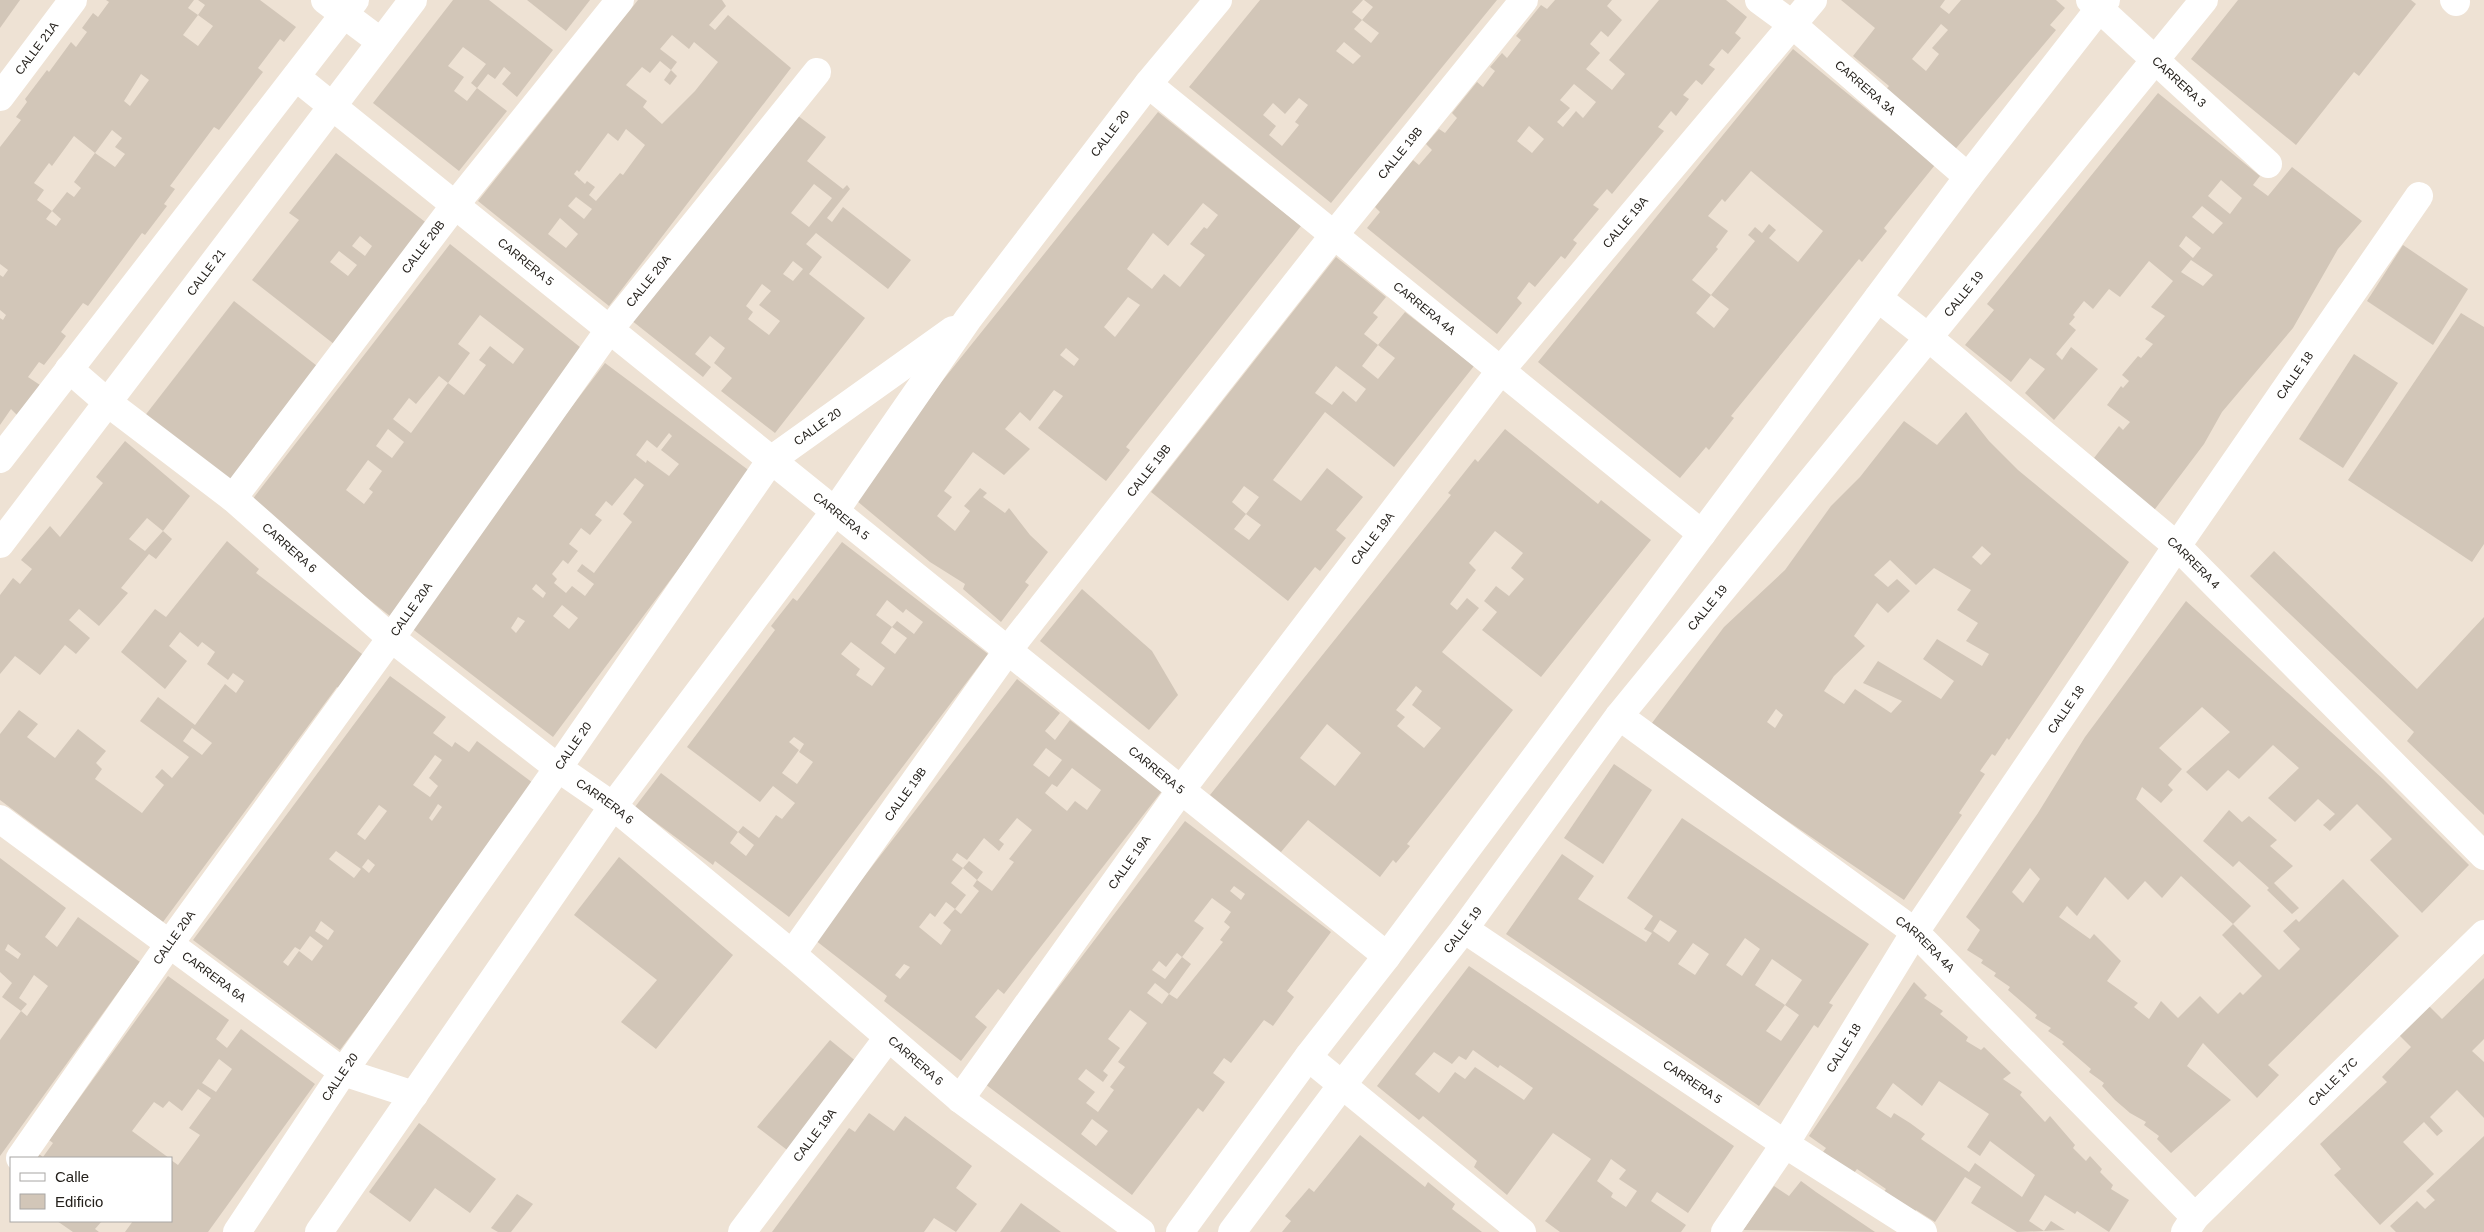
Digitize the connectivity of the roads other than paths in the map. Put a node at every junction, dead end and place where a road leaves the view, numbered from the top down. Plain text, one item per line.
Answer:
1 (73, 0) edge
2 (413, 0) edge
3 (620, 0) edge
4 (1218, 0) edge
5 (1524, 0) edge
6 (1759, 0) edge
7 (1813, 0) edge
8 (2204, 0) edge
9 (2098, 3) edge
10 (341, 5) edge
11 (1793, 25) junction
12 (382, 42) junction
13 (2155, 60) junction
14 (817, 72) dead end
15 (296, 77) junction
16 (1148, 84) junction
17 (0, 97) edge
18 (333, 107) junction
19 (2268, 164) dead end
20 (1968, 177) junction
21 (2419, 196) dead end
22 (455, 205) junction
23 (1334, 235) junction
24 (1878, 298) junction
25 (968, 319) junction
26 (609, 330) junction
27 (1929, 338) junction
28 (69, 369) junction
29 (1501, 370) junction
30 (107, 402) junction
31 (0, 459) edge
32 (771, 460) junction
33 (233, 498) junction
34 (834, 511) junction
35 (1702, 534) junction
36 (0, 544) edge
37 (2177, 546) junction
38 (391, 638) junction
39 (1008, 650) junction
40 (1619, 716) junction
41 (558, 768) junction
42 (1182, 790) junction
43 (613, 806) junction
44 (0, 820) edge
45 (2484, 856) edge
46 (1464, 929) junction
47 (1915, 932) junction
48 (2484, 934) edge
49 (170, 943) junction
50 (792, 954) junction
51 (1387, 956) junction
52 (888, 1039) junction
53 (1308, 1057) junction
54 (343, 1072) junction
55 (1342, 1085) junction
56 (414, 1095) junction
57 (960, 1099) junction
58 (1785, 1144) junction
59 (21, 1157) edge
60 (2190, 1225) edge
61 (237, 1232) edge
62 (318, 1232) edge
63 (742, 1232) edge
64 (1141, 1232) edge
65 (1180, 1232) edge
66 (1232, 1232) edge
67 (1522, 1232) edge
68 (1725, 1232) edge
69 (1923, 1232) edge

1 - 17 street, CALLE 21A
2 - 12 street, CALLE 21
3 - 22 street, CALLE 20B
4 - 16 street, CALLE 20
5 - 23 street, CALLE 19B
6 - 11 street, CARRERA 3A
7 - 11 street, CALLE 19A
8 - 13 street, CALLE 19
9 - 13 street, CARRERA 3
9 - 20 street
10 - 12 street
10 - 15 street
11 - 20 street, CARRERA 3A
11 - 29 street, CALLE 19A
12 - 18 street, CALLE 21
13 - 19 street, CARRERA 3
13 - 27 street, CALLE 19
14 - 26 street, CALLE 20A
15 - 18 street, CARRERA 5
15 - 28 street
16 - 23 street, CARRERA 4A
16 - 25 street, CALLE 20
18 - 22 street, CARRERA 5
18 - 30 street, CALLE 21
20 - 24 street
21 - 37 street, CALLE 18
22 - 26 street, CARRERA 5
22 - 33 street, CALLE 20B
23 - 29 street, CARRERA 4A
23 - 39 street, CALLE 19B
24 - 27 street, CARRERA 4
24 - 35 street
25 - 32 street, CALLE 20
25 - 34 street, CALLE 20
26 - 32 street, CARRERA 5
26 - 38 street, CALLE 20A
27 - 37 street, CARRERA 4
27 - 40 street, CALLE 19
28 - 30 street, CARRERA 6
28 - 31 street
29 - 35 street, CARRERA 4A
29 - 42 street, CALLE 19A
30 - 33 street, CARRERA 6
30 - 36 street, CALLE 21
32 - 34 street, CARRERA 5
32 - 41 street, CALLE 20
33 - 38 street, CARRERA 6
34 - 39 street, CARRERA 5
34 - 43 street, CALLE 20
35 - 51 street
37 - 45 street, CARRERA 4
37 - 47 street, CALLE 18
38 - 41 street, CARRERA 6
38 - 49 street, CALLE 20A
39 - 42 street, CARRERA 5
39 - 50 street, CALLE 19B
40 - 46 street, CALLE 19
40 - 47 street, CARRERA 4A
41 - 43 street, CARRERA 6
41 - 54 street, CALLE 20
42 - 51 street, CARRERA 5
42 - 57 street, CALLE 19A
43 - 50 street, CARRERA 6
43 - 56 street, CALLE 20
44 - 49 street, CARRERA 6A
46 - 55 street, CALLE 19
46 - 58 street, CARRERA 5
47 - 58 street, CALLE 18
47 - 60 street, CARRERA 4A
48 - 60 street, CALLE 17C
49 - 54 street, CARRERA 6A
49 - 59 street, CALLE 20A
50 - 52 street, CARRERA 6
51 - 53 street
52 - 57 street, CARRERA 6
52 - 63 street, CALLE 19A
53 - 55 street
53 - 65 street
54 - 56 street, CARRERA 6A
54 - 61 street, CALLE 20
55 - 66 street, CALLE 19
55 - 67 street
56 - 62 street, CALLE 20
57 - 64 street, CARRERA 6
58 - 68 street, CALLE 18
58 - 69 street, CARRERA 5

